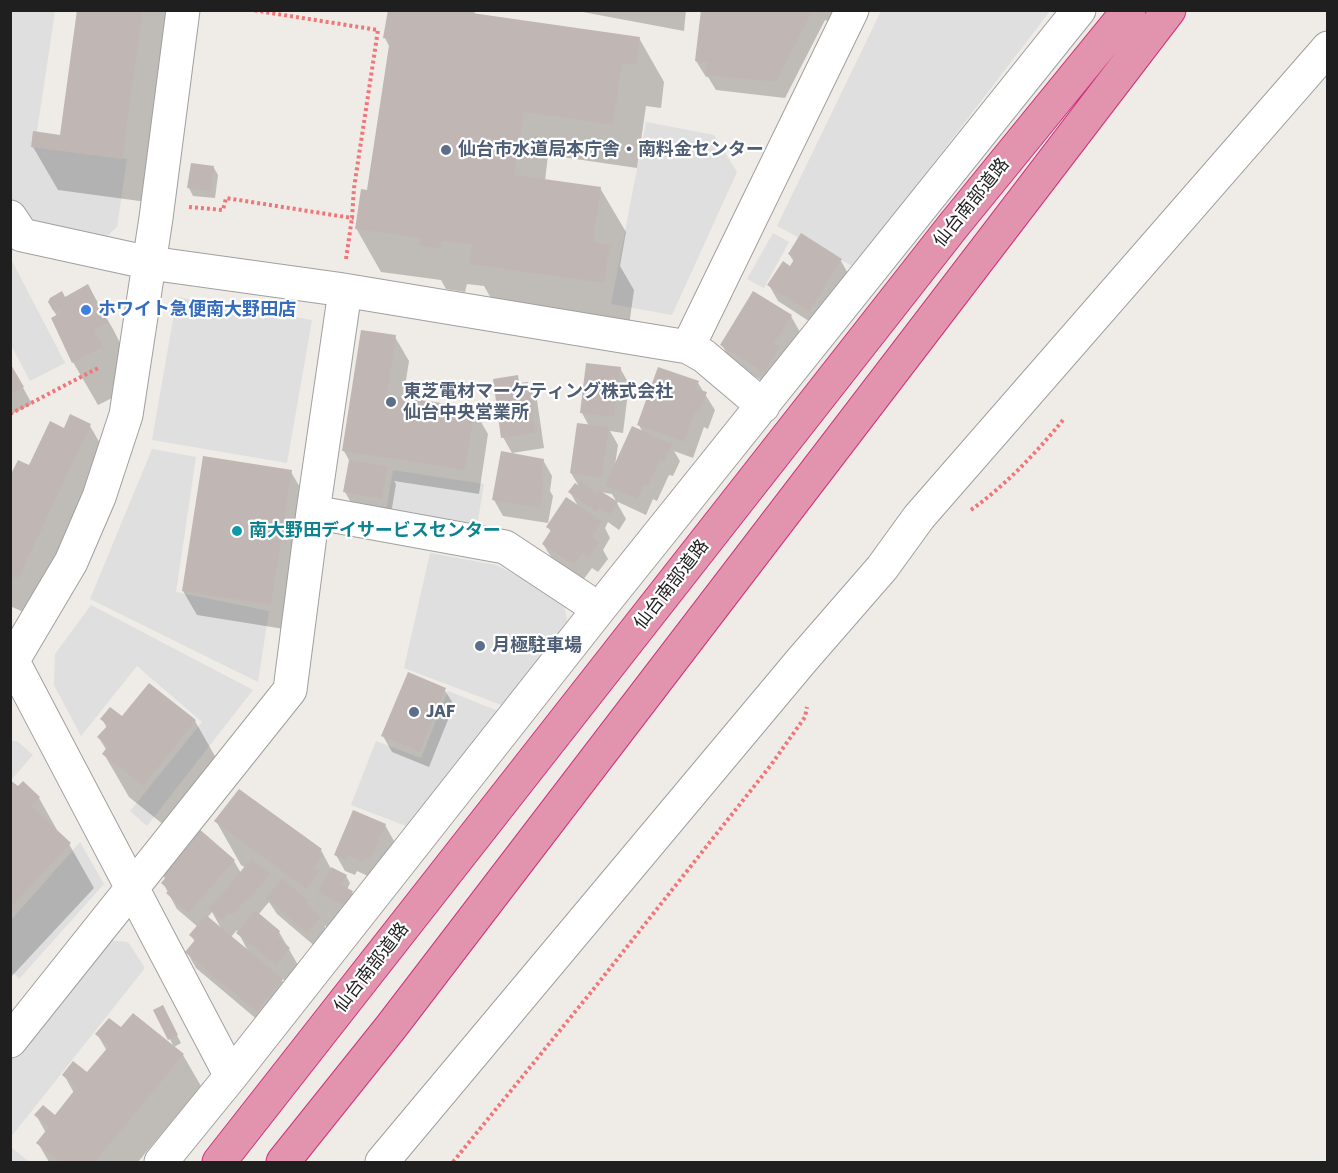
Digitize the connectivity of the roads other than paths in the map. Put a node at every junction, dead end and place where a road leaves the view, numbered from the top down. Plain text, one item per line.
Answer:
1 (183, 10) edge
2 (852, 10) edge
3 (1079, 10) edge
4 (1129, 10) edge
5 (1169, 10) edge
6 (1328, 48) edge
7 (10, 217) edge
8 (150, 263) junction
9 (345, 291) junction
10 (688, 347) junction
11 (764, 406) junction
12 (313, 512) junction
13 (599, 609) junction
14 (11, 661) edge
15 (132, 888) junction
16 (10, 1041) edge
17 (231, 1076) junction
18 (161, 1162) edge
19 (219, 1162) edge
20 (283, 1162) edge
21 (382, 1162) edge

1 - 8 street
2 - 10 street
3 - 11 street
4 - 19 highway, 仙台南部道路
5 - 20 highway
6 - 21 street
7 - 8 street
8 - 9 street
8 - 14 street
9 - 10 street
9 - 12 street
10 - 11 street
11 - 13 street
12 - 13 street
12 - 15 street
13 - 17 street
14 - 15 street
15 - 16 street
15 - 17 street
17 - 18 street

